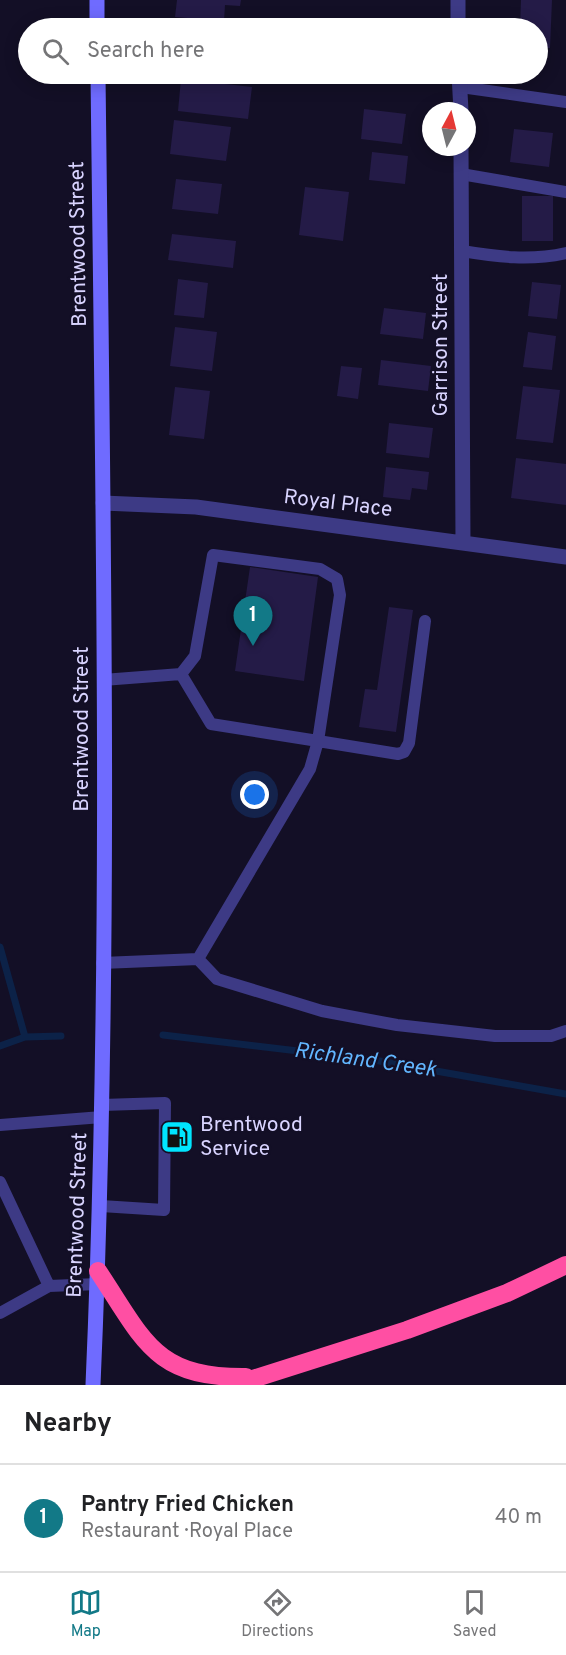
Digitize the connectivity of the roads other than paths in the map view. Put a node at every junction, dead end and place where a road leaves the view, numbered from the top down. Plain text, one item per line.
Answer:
1 (97, 0) edge
2 (458, 0) edge
3 (97, 18) edge
4 (458, 18) edge
5 (98, 84) edge
6 (460, 84) edge
7 (476, 84) edge
8 (461, 102) edge
9 (566, 102) edge
10 (461, 156) edge
11 (461, 174) junction
12 (566, 192) edge
13 (462, 251) junction
14 (566, 254) edge
15 (103, 502) junction
16 (463, 543) junction
17 (566, 557) edge
18 (425, 621) dead end
19 (182, 674) junction
20 (103, 680) junction
21 (318, 741) junction
22 (198, 959) junction
23 (102, 963) junction
24 (566, 1031) edge
25 (102, 1111) junction
26 (0, 1125) edge
27 (0, 1182) edge
28 (101, 1206) junction
29 (566, 1265) edge
30 (98, 1277) junction
31 (49, 1286) junction
32 (0, 1313) edge
33 (254, 1377) junction
34 (93, 1385) edge
35 (234, 1385) edge

1 - 3 main road
2 - 4 street
5 - 15 main road, Brentwood Street
6 - 8 street
7 - 9 lane
10 - 11 street, Garrison Street
11 - 12 lane
11 - 13 street, Garrison Street
13 - 14 lane
13 - 16 street, Garrison Street
15 - 16 street, Royal Place
15 - 20 main road, Brentwood Street
16 - 17 street, Royal Place
18 - 21 lane
19 - 20 lane
19 - 21 lane
19 - 21 lane
20 - 23 main road, Brentwood Street
21 - 22 lane
22 - 23 lane
22 - 24 lane
23 - 25 main road, Brentwood Street
25 - 26 lane
25 - 28 main road, Brentwood Street
25 - 28 lane
27 - 31 lane
28 - 30 main road, Brentwood Street
29 - 33 highway
30 - 31 lane
30 - 33 highway
30 - 34 main road, Brentwood Street
31 - 32 lane
33 - 35 highway

